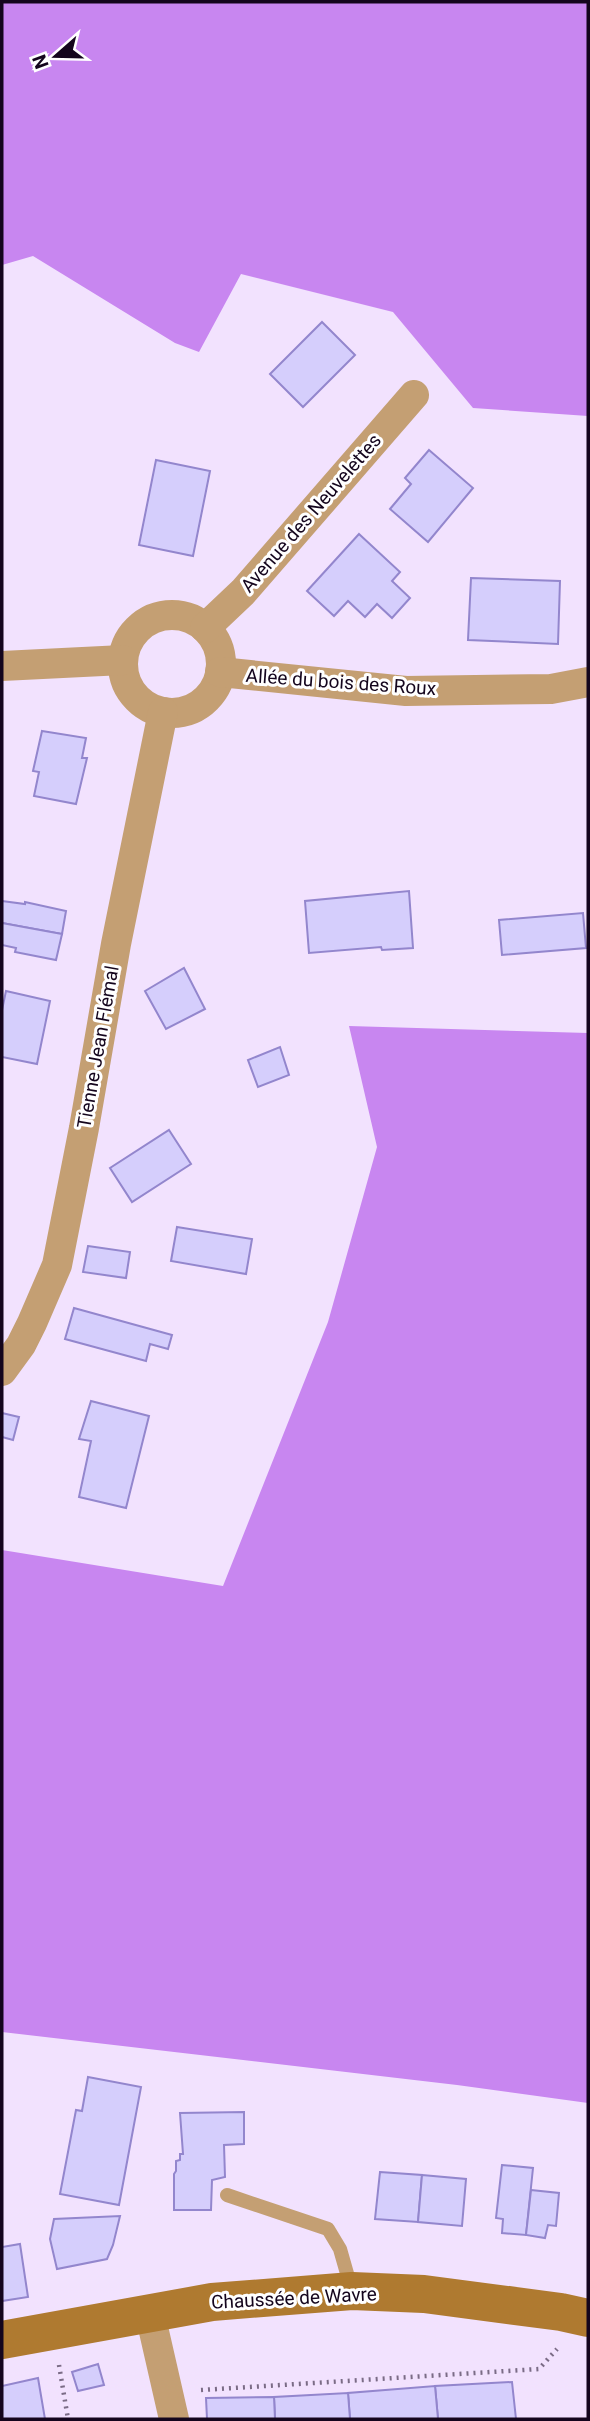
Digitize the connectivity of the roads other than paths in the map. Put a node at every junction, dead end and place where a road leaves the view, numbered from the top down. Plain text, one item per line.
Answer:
1 (414, 394) dead end
2 (205, 628) junction
3 (123, 660) junction
4 (2, 666) edge
5 (220, 672) junction
6 (588, 682) edge
7 (163, 712) junction
8 (2, 1371) edge
9 (227, 2195) dead end
10 (352, 2291) junction
11 (150, 2314) junction
12 (587, 2318) edge
13 (2, 2340) edge
14 (172, 2406) edge

1 - 2 street, Avenue des Neuvelettes
2 - 3 street
2 - 5 street
3 - 4 street
3 - 7 street
5 - 6 street, Allée du bois des Roux
5 - 7 street
7 - 8 street, Tienne Jean Flémal
9 - 10 lane
10 - 11 main road, Chaussée de Wavre
10 - 12 main road, Chaussée de Wavre
11 - 13 main road, Chaussée de Wavre
11 - 14 street

